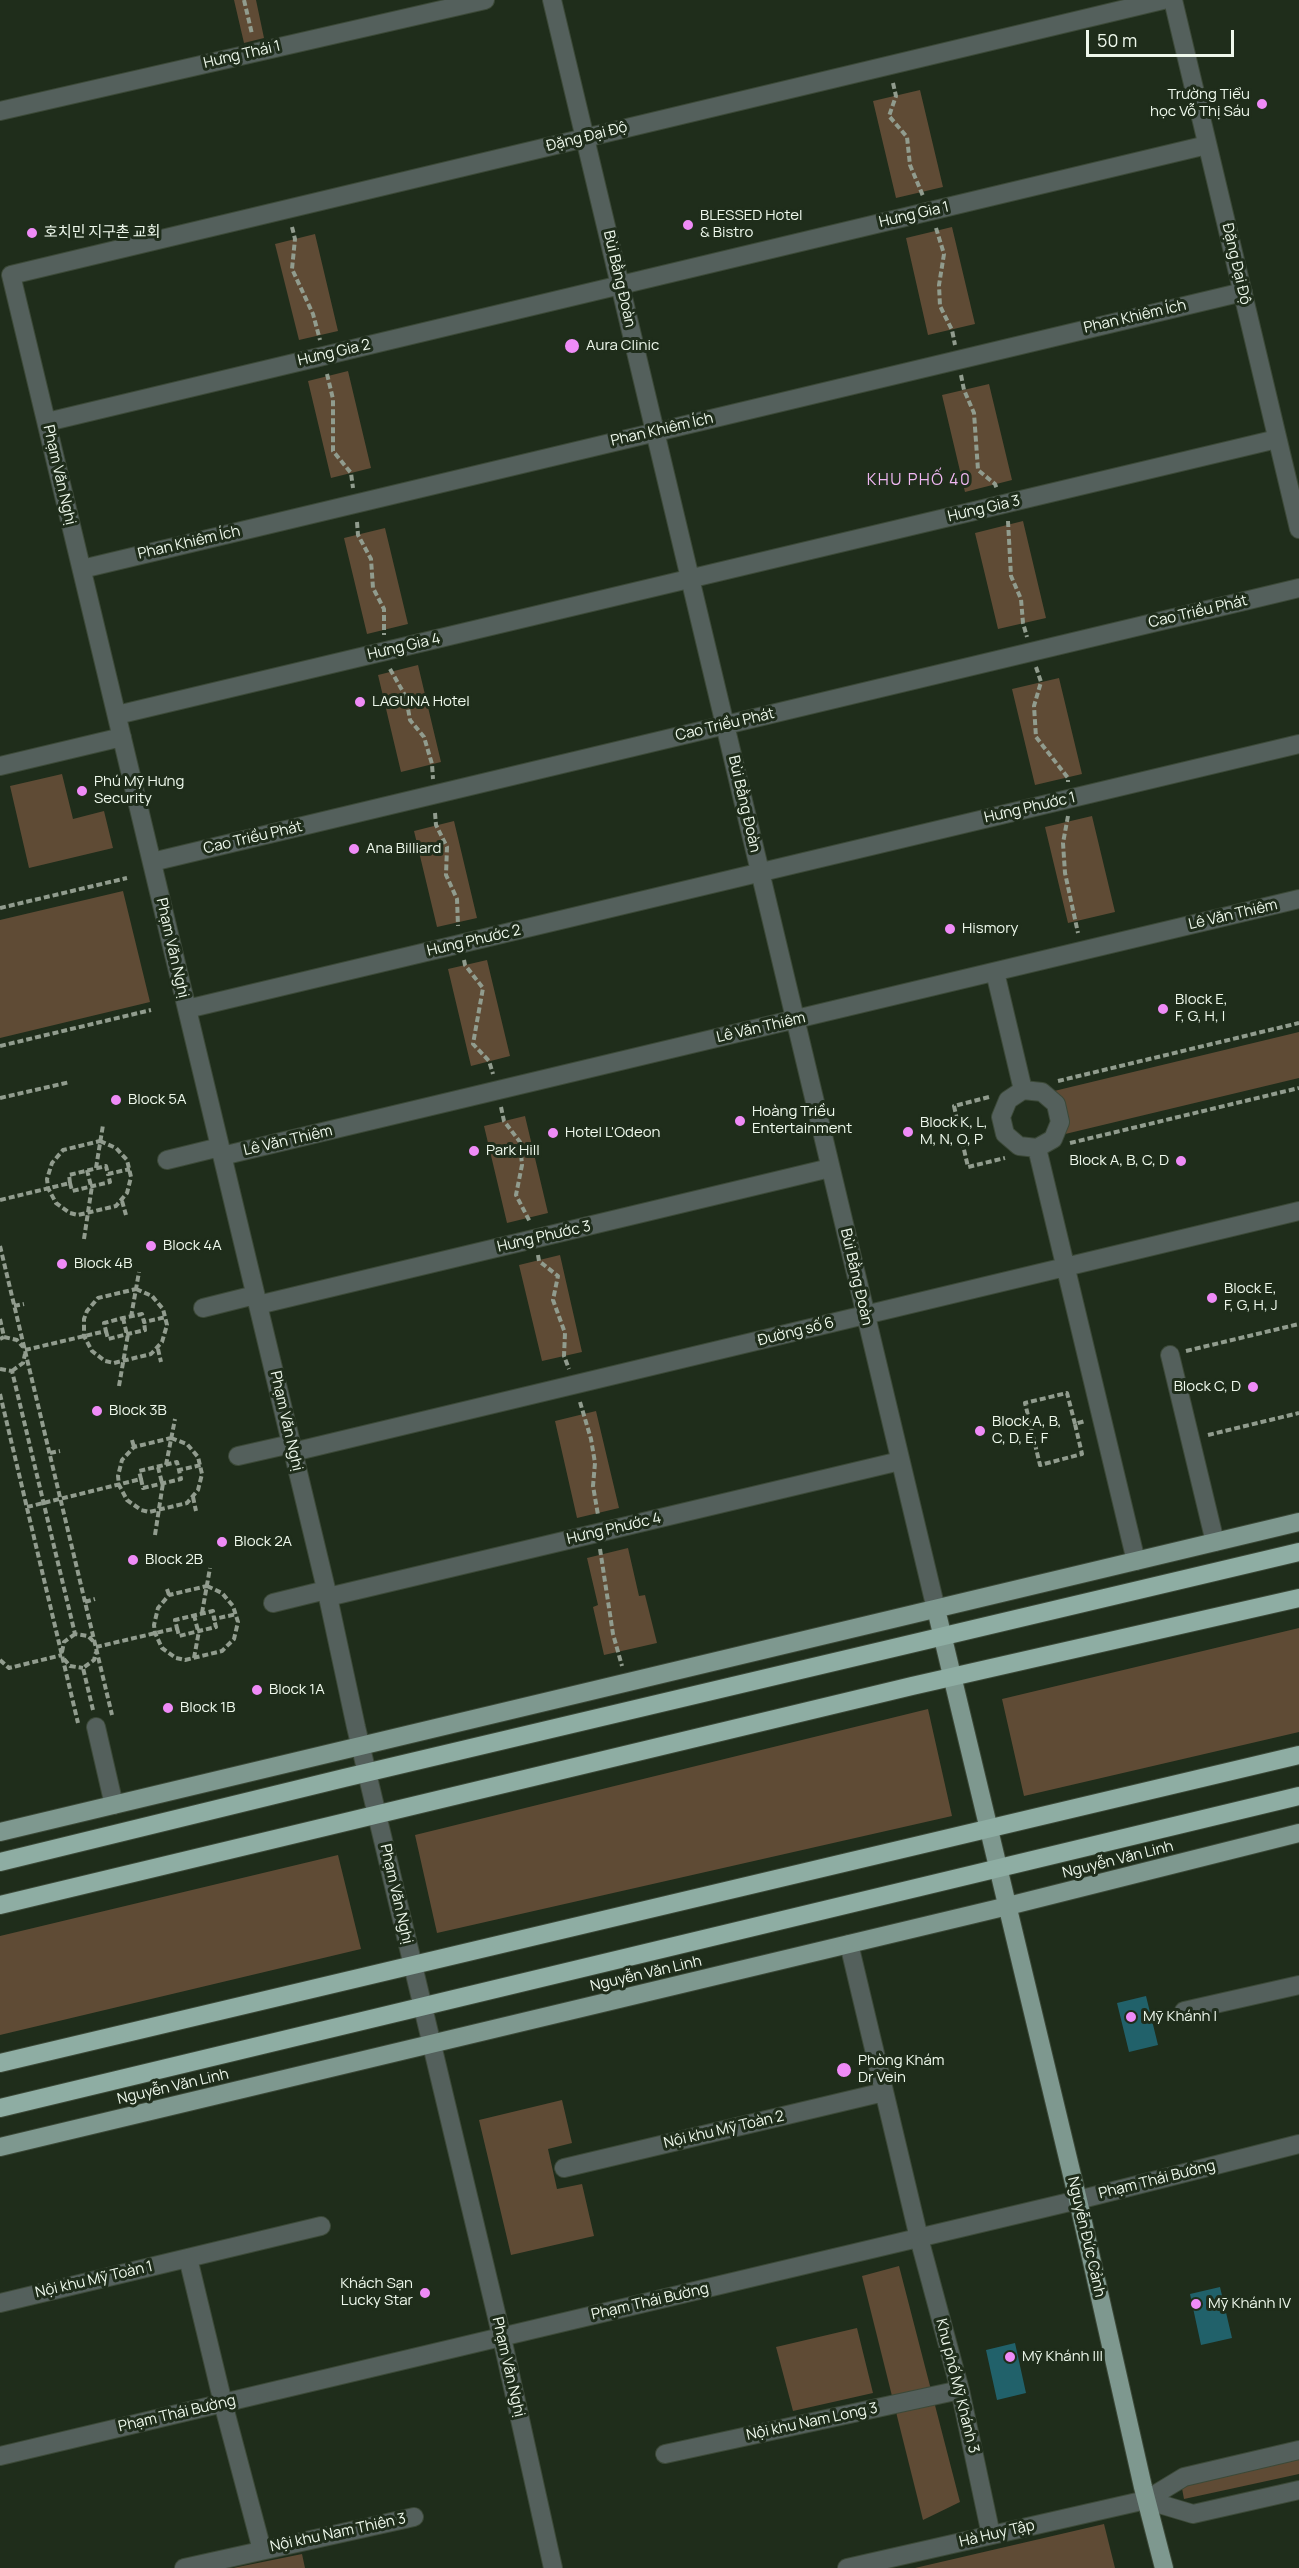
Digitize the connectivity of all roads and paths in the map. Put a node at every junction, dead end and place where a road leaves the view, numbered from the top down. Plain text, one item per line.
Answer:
1 (244, 0) edge
2 (484, 0) edge
3 (552, 0) edge
4 (1163, 0) edge
5 (1173, 0) edge
6 (256, 51) junction
7 (891, 76) dead end
8 (0, 111) edge
9 (586, 138) junction
10 (1207, 145) junction
11 (288, 209) junction
12 (929, 212) junction
13 (11, 275) joint
14 (621, 285) junction
15 (1242, 292) junction
16 (323, 356) junction
17 (958, 360) junction
18 (46, 422) junction
19 (656, 432) junction
20 (1277, 439) junction
21 (355, 504) junction
22 (1002, 504) junction
23 (1299, 529) edge
24 (82, 569) junction
25 (691, 579) junction
26 (1299, 588) edge
27 (387, 651) junction
28 (1031, 652) junction
29 (117, 716) junction
30 (725, 725) junction
31 (122, 737) junction
32 (1299, 744) edge
33 (0, 766) edge
34 (434, 795) junction
35 (1068, 799) junction
36 (152, 862) junction
37 (760, 873) junction
38 (127, 878) dead end
39 (1299, 899) edge
40 (0, 908) edge
41 (461, 944) junction
42 (1082, 951) junction
43 (995, 972) junction
44 (187, 1009) junction
45 (151, 1010) dead end
46 (795, 1020) junction
47 (1299, 1023) edge
48 (0, 1046) edge
49 (70, 1082) dead end
50 (1299, 1088) edge
51 (1023, 1090) junction
52 (497, 1091) junction
53 (0, 1098) edge
54 (103, 1125) dead end
55 (100, 1141) junction
56 (1037, 1149) junction
57 (221, 1152) junction
58 (167, 1160) dead end
59 (96, 1168) junction
60 (130, 1168) junction
61 (830, 1168) junction
62 (87, 1170) junction
63 (108, 1174) junction
64 (70, 1183) junction
65 (92, 1186) junction
66 (48, 1188) junction
67 (0, 1200) edge
68 (122, 1201) junction
69 (1299, 1211) edge
70 (87, 1213) junction
71 (126, 1215) dead end
72 (84, 1239) dead end
73 (534, 1239) junction
74 (0, 1246) edge
75 (1065, 1267) junction
76 (139, 1272) dead end
77 (136, 1289) junction
78 (97, 1293) dead end
79 (98, 1298) junction
80 (257, 1300) junction
81 (24, 1304) dead end
82 (14, 1306) junction
83 (203, 1308) dead end
84 (865, 1315) junction
85 (131, 1317) junction
86 (166, 1317) junction
87 (123, 1318) junction
88 (0, 1319) edge
89 (144, 1322) junction
90 (1299, 1324) edge
91 (106, 1331) junction
92 (127, 1335) junction
93 (84, 1336) junction
94 (2, 1338) edge
95 (158, 1349) junction
96 (25, 1350) junction
97 (1170, 1355) joint
98 (123, 1361) junction
99 (161, 1362) dead end
100 (0, 1369) edge
101 (12, 1371) junction
102 (575, 1385) junction
103 (119, 1386) dead end
104 (0, 1394) edge
105 (1299, 1413) edge
106 (1101, 1417) junction
107 (175, 1419) dead end
108 (1075, 1424) junction
109 (171, 1438) junction
110 (1190, 1439) junction
111 (132, 1440) dead end
112 (134, 1447) junction
113 (292, 1448) junction
114 (60, 1450) dead end
115 (50, 1453) junction
116 (238, 1456) dead end
117 (900, 1461) junction
118 (166, 1465) junction
119 (201, 1465) junction
120 (158, 1467) junction
121 (179, 1470) junction
122 (141, 1479) junction
123 (163, 1483) junction
124 (119, 1485) junction
125 (193, 1497) junction
126 (61, 1499) junction
127 (44, 1503) junction
128 (27, 1507) junction
129 (159, 1510) junction
130 (196, 1511) dead end
131 (1299, 1522) edge
132 (598, 1533) junction
133 (154, 1535) dead end
134 (1223, 1540) junction
135 (1299, 1552) edge
136 (1136, 1561) junction
137 (1238, 1567) junction
138 (210, 1568) dead end
139 (207, 1586) junction
140 (167, 1589) dead end
141 (327, 1594) junction
142 (169, 1595) junction
143 (1299, 1598) edge
144 (95, 1599) dead end
145 (85, 1602) junction
146 (273, 1603) dead end
147 (936, 1609) junction
148 (202, 1613) junction
149 (237, 1614) junction
150 (194, 1615) junction
151 (214, 1619) junction
152 (177, 1628) junction
153 (198, 1631) junction
154 (155, 1633) junction
155 (75, 1635) junction
156 (943, 1637) junction
157 (96, 1647) junction
158 (62, 1655) junction
159 (194, 1658) junction
160 (0, 1660) edge
161 (83, 1668) junction
162 (953, 1678) junction
163 (626, 1683) junction
164 (112, 1714) dead end
165 (90, 1723) junction
166 (361, 1747) junction
167 (1299, 1755) edge
168 (367, 1773) junction
169 (1299, 1797) edge
170 (114, 1805) junction
171 (377, 1814) junction
172 (989, 1830) junction
173 (0, 1832) edge
174 (1299, 1833) edge
175 (0, 1862) edge
176 (999, 1869) junction
177 (0, 1905) edge
178 (1008, 1906) junction
179 (849, 1944) junction
180 (412, 1964) junction
181 (1299, 1985) edge
182 (423, 2007) junction
183 (1184, 2011) dead end
184 (432, 2044) junction
185 (0, 2063) edge
186 (884, 2091) junction
187 (0, 2108) edge
188 (1299, 2144) edge
189 (0, 2147) edge
190 (564, 2168) dead end
191 (1078, 2200) junction
192 (321, 2226) dead end
193 (919, 2238) junction
194 (188, 2258) junction
195 (0, 2302) edge
196 (502, 2338) junction
197 (960, 2390) junction
198 (223, 2403) junction
199 (1299, 2450) edge
200 (665, 2454) dead end
201 (0, 2456) edge
202 (1299, 2490) edge
203 (1146, 2500) junction
204 (414, 2517) dead end
205 (991, 2535) junction
206 (262, 2550) junction
207 (882, 2564) edge
208 (184, 2568) edge
209 (553, 2568) edge
210 (848, 2568) edge
211 (1164, 2568) edge

1 - 6 path
2 - 6 street, Hưng Thái 1
3 - 9 street, Bùi Bằng Đoàn
4 - 9 street, Đặng Đại Độ
5 - 10 street, Đặng Đại Độ
6 - 8 street, Hưng Thái 1
7 - 12 path
9 - 11 street, Đặng Đại Độ
9 - 14 street, Bùi Bằng Đoàn
10 - 12 street, Hưng Gia 1
10 - 15 street, Đặng Đại Độ
11 - 13 street, Đặng Đại Độ
11 - 16 path
12 - 14 street, Hưng Gia 1
12 - 17 path
13 - 18 street, Phạm Văn Nghị
14 - 16 street, Hưng Gia 2
14 - 19 street, Bùi Bằng Đoàn
15 - 17 street, Phan Khiêm Ích
15 - 20 street, Đặng Đại Độ
16 - 18 street, Hưng Gia 2
16 - 21 path
17 - 19 street, Phan Khiêm Ích
17 - 22 path
18 - 24 street, Phạm Văn Nghị
19 - 21 street, Phan Khiêm Ích
19 - 25 street, Bùi Bằng Đoàn
20 - 22 street, Hưng Gia 3
20 - 23 street, Đặng Đại Độ
21 - 24 street, Phan Khiêm Ích
21 - 27 path
22 - 25 street, Hưng Gia 3
22 - 28 path
24 - 29 street, Phạm Văn Nghị
25 - 27 street, Hưng Gia 4
25 - 30 street, Bùi Bằng Đoàn
26 - 28 street, Cao Triều Phát
27 - 29 street, Hưng Gia 4
27 - 34 path
28 - 30 street, Cao Triều Phát
28 - 35 path
29 - 31 street, Phạm Văn Nghị
30 - 34 street, Cao Triều Phát
30 - 37 street, Bùi Bằng Đoàn
31 - 33 street
31 - 36 street, Phạm Văn Nghị
32 - 35 street, Hưng Phước 1
34 - 36 street, Cao Triều Phát
34 - 41 path
35 - 37 street, Hưng Phước 1
35 - 42 path
36 - 44 street, Phạm Văn Nghị
37 - 41 street, Hưng Phước 2
37 - 46 street, Bùi Bằng Đoàn
38 - 40 path
39 - 42 street, Lê Văn Thiêm
41 - 44 street, Hưng Phước 2
41 - 52 path
42 - 43 street, Lê Văn Thiêm
43 - 46 street, Lê Văn Thiêm
43 - 51 street
44 - 57 street, Phạm Văn Nghị
45 - 48 path
46 - 52 street, Lê Văn Thiêm
46 - 61 street, Bùi Bằng Đoàn
47 - 51 path
49 - 53 path
50 - 56 path
51 - 56 street
51 - 56 street
51 - 56 path
52 - 57 street, Lê Văn Thiêm
52 - 73 path
54 - 55 path
55 - 59 path
55 - 60 path
55 - 66 path
56 - 75 street
57 - 58 street, Lê Văn Thiêm
57 - 80 street, Phạm Văn Nghị
59 - 62 path
59 - 63 path
60 - 63 path
60 - 68 path
61 - 73 street, Hưng Phước 3
61 - 84 street, Bùi Bằng Đoàn
62 - 64 path
62 - 65 path
63 - 65 path
64 - 65 path
64 - 66 path
65 - 70 path
66 - 67 path
66 - 70 path
68 - 70 path
68 - 71 path
69 - 75 street, Đường số 6
70 - 72 path
73 - 80 street, Hưng Phước 3
73 - 102 path
74 - 82 path
75 - 84 street, Đường số 6
75 - 106 street
76 - 77 path
77 - 79 path
77 - 85 path
77 - 86 path
78 - 79 path
79 - 93 path
80 - 83 street, Hưng Phước 3
80 - 113 street, Phạm Văn Nghị
81 - 82 path
82 - 96 path
84 - 102 street, Đường số 6
84 - 117 street, Bùi Bằng Đoàn
85 - 87 path
85 - 89 path
86 - 89 path
86 - 95 path
87 - 91 path
87 - 92 path
88 - 94 path
89 - 92 path
90 - 97 path
91 - 92 path
91 - 93 path
92 - 98 path
93 - 96 path
93 - 98 path
94 - 96 path
95 - 98 path
95 - 99 path
96 - 101 path
96 - 115 path
97 - 110 street
98 - 103 path
100 - 101 path
101 - 127 path
102 - 113 street, Đường số 6
102 - 132 path
104 - 128 path
105 - 110 path
106 - 108 path
106 - 136 street
107 - 109 path
108 - 108 path
109 - 112 path
109 - 118 path
109 - 119 path
110 - 134 street
111 - 112 path
112 - 124 path
113 - 116 street, Đường số 6
113 - 141 street, Phạm Văn Nghị
114 - 115 path
115 - 126 path
117 - 132 street, Hưng Phước 4
117 - 147 street, Bùi Bằng Đoàn
118 - 120 path
118 - 121 path
119 - 121 path
119 - 125 path
120 - 122 path
120 - 123 path
121 - 123 path
122 - 123 path
122 - 124 path
123 - 129 path
124 - 126 path
124 - 129 path
125 - 129 path
125 - 130 path
126 - 127 path
126 - 145 path
127 - 128 path
127 - 155 path
128 - 158 path
129 - 133 path
131 - 134 main road
132 - 141 street, Hưng Phước 4
132 - 163 path
134 - 136 main road
134 - 137 main road
135 - 137 highway
136 - 147 main road
137 - 156 highway
138 - 139 path
139 - 142 path
139 - 148 path
139 - 149 path
140 - 142 path
141 - 146 street, Hưng Phước 4
141 - 166 street, Phạm Văn Nghị
142 - 154 path
143 - 162 highway
144 - 145 path
145 - 157 path
147 - 156 main road, Nguyễn Đức Cảnh
147 - 163 main road
148 - 150 path
148 - 151 path
149 - 151 path
149 - 159 path
150 - 152 path
150 - 153 path
151 - 153 path
152 - 153 path
152 - 154 path
153 - 159 path
154 - 157 path
154 - 159 path
155 - 157 path
155 - 158 path
156 - 162 main road, Nguyễn Đức Cảnh
156 - 168 highway
157 - 161 path
157 - 164 path
158 - 160 path
158 - 161 path
158 - 165 path
161 - 165 path
162 - 171 highway
162 - 172 main road, Nguyễn Đức Cảnh
163 - 166 main road
165 - 170 street
166 - 168 street, Phạm Văn Nghị
166 - 170 main road
167 - 172 highway
168 - 171 street, Phạm Văn Nghị
168 - 175 highway
169 - 176 highway, Nguyễn Văn Linh
170 - 173 main road
171 - 177 highway
171 - 180 street, Phạm Văn Nghị
172 - 176 main road, Nguyễn Đức Cảnh
172 - 180 highway
174 - 178 main road, Nguyễn Văn Linh
176 - 178 main road, Nguyễn Đức Cảnh
176 - 182 highway, Nguyễn Văn Linh
178 - 179 main road, Nguyễn Văn Linh
178 - 191 main road, Nguyễn Đức Cảnh
179 - 184 main road, Nguyễn Văn Linh
179 - 186 street, Khu phố Mỹ Khánh 3
180 - 182 street, Phạm Văn Nghị
180 - 185 highway
181 - 183 street
182 - 184 street, Phạm Văn Nghị
182 - 187 highway, Nguyễn Văn Linh
184 - 189 main road, Nguyễn Văn Linh
184 - 196 street, Phạm Văn Nghị
186 - 190 street, Nội khu Mỹ Toàn 2
186 - 193 street, Khu phố Mỹ Khánh 3
188 - 191 street, Phạm Thái Bường
191 - 193 street, Phạm Thái Bường
191 - 203 main road, Nguyễn Đức Cảnh
192 - 194 street, Nội khu Mỹ Toàn 1
193 - 196 street, Phạm Thái Bường
193 - 197 street, Khu phố Mỹ Khánh 3
194 - 195 street, Nội khu Mỹ Toàn 1
194 - 198 street
196 - 198 street, Phạm Thái Bường
196 - 209 street, Phạm Văn Nghị
197 - 200 street, Nội khu Nam Long 3
197 - 205 street, Khu phố Mỹ Khánh 3
198 - 201 street, Phạm Thái Bường
198 - 206 street, Nội khu Nam Thiên 3
199 - 203 street, Hà Huy Tập
202 - 203 street, Hà Huy Tập
203 - 205 street, Hà Huy Tập
203 - 211 main road, Nguyễn Đức Cảnh
204 - 206 street, Nội khu Nam Thiên 3
205 - 207 street, Hà Huy Tập
206 - 208 street, Nội khu Nam Thiên 3
207 - 210 street, Hà Huy Tập

